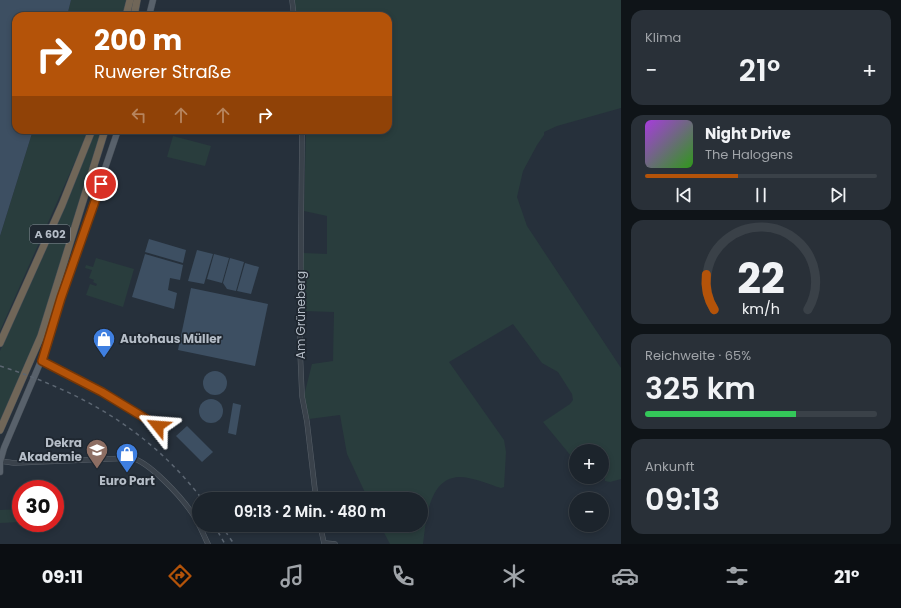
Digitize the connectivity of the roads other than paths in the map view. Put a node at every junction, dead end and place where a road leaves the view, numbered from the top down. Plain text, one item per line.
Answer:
1 (130, 0) edge
2 (137, 0) edge
3 (153, 0) edge
4 (292, 0) edge
5 (127, 12) edge
6 (135, 12) edge
7 (150, 12) edge
8 (294, 12) edge
9 (90, 134) edge
10 (104, 134) edge
11 (117, 134) edge
12 (302, 134) edge
13 (0, 343) edge
14 (42, 361) junction
15 (158, 426) dead end
16 (0, 430) edge
17 (0, 461) edge
18 (0, 472) edge
19 (315, 492) edge
20 (322, 532) edge
21 (208, 544) edge
22 (334, 544) edge

1 - 5 highway
2 - 6 highway
3 - 7 main road
4 - 8 street
9 - 13 highway, A 602
10 - 16 highway, A 602
11 - 14 main road
12 - 19 street, Am Grüneberg
14 - 15 street
14 - 17 main road
17 - 18 main road
17 - 21 street
20 - 22 street

